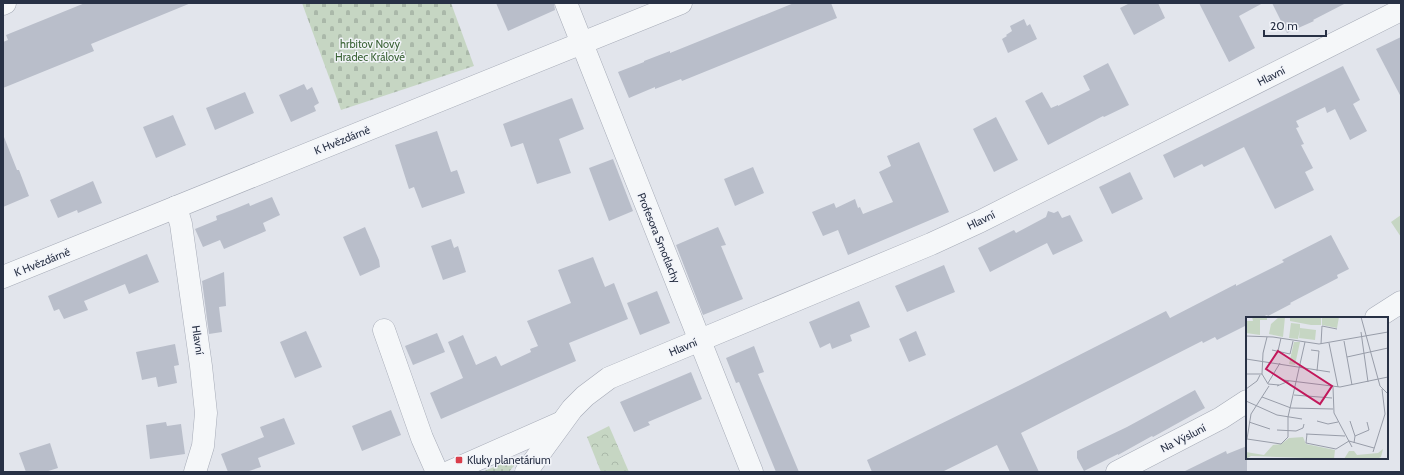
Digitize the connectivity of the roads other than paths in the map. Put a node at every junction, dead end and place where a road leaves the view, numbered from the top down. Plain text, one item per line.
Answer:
1 (566, 3) edge
2 (681, 3) edge
3 (1401, 10) edge
4 (581, 42) junction
5 (176, 207) junction
6 (3, 278) edge
7 (1401, 302) edge
8 (1378, 317) edge
9 (384, 330) dead end
10 (699, 340) junction
11 (1246, 402) edge
12 (562, 422) junction
13 (195, 472) edge
14 (437, 472) edge
15 (449, 472) edge
16 (526, 472) edge
17 (752, 472) edge
18 (1117, 472) edge

1 - 4 street, Profesora Smotlachy
2 - 4 street, K Hvězdárně
3 - 10 street, Hlavní
4 - 5 street, K Hvězdárně
4 - 10 street, Profesora Smotlachy
5 - 6 street, K Hvězdárně
5 - 13 street, Hlavní
7 - 8 street
9 - 14 street
10 - 12 street, Hlavní
10 - 17 street, Profesora Smotlachy
11 - 18 street, Na Výsluní
12 - 15 street, Hlavní
12 - 16 street, Hlavní

